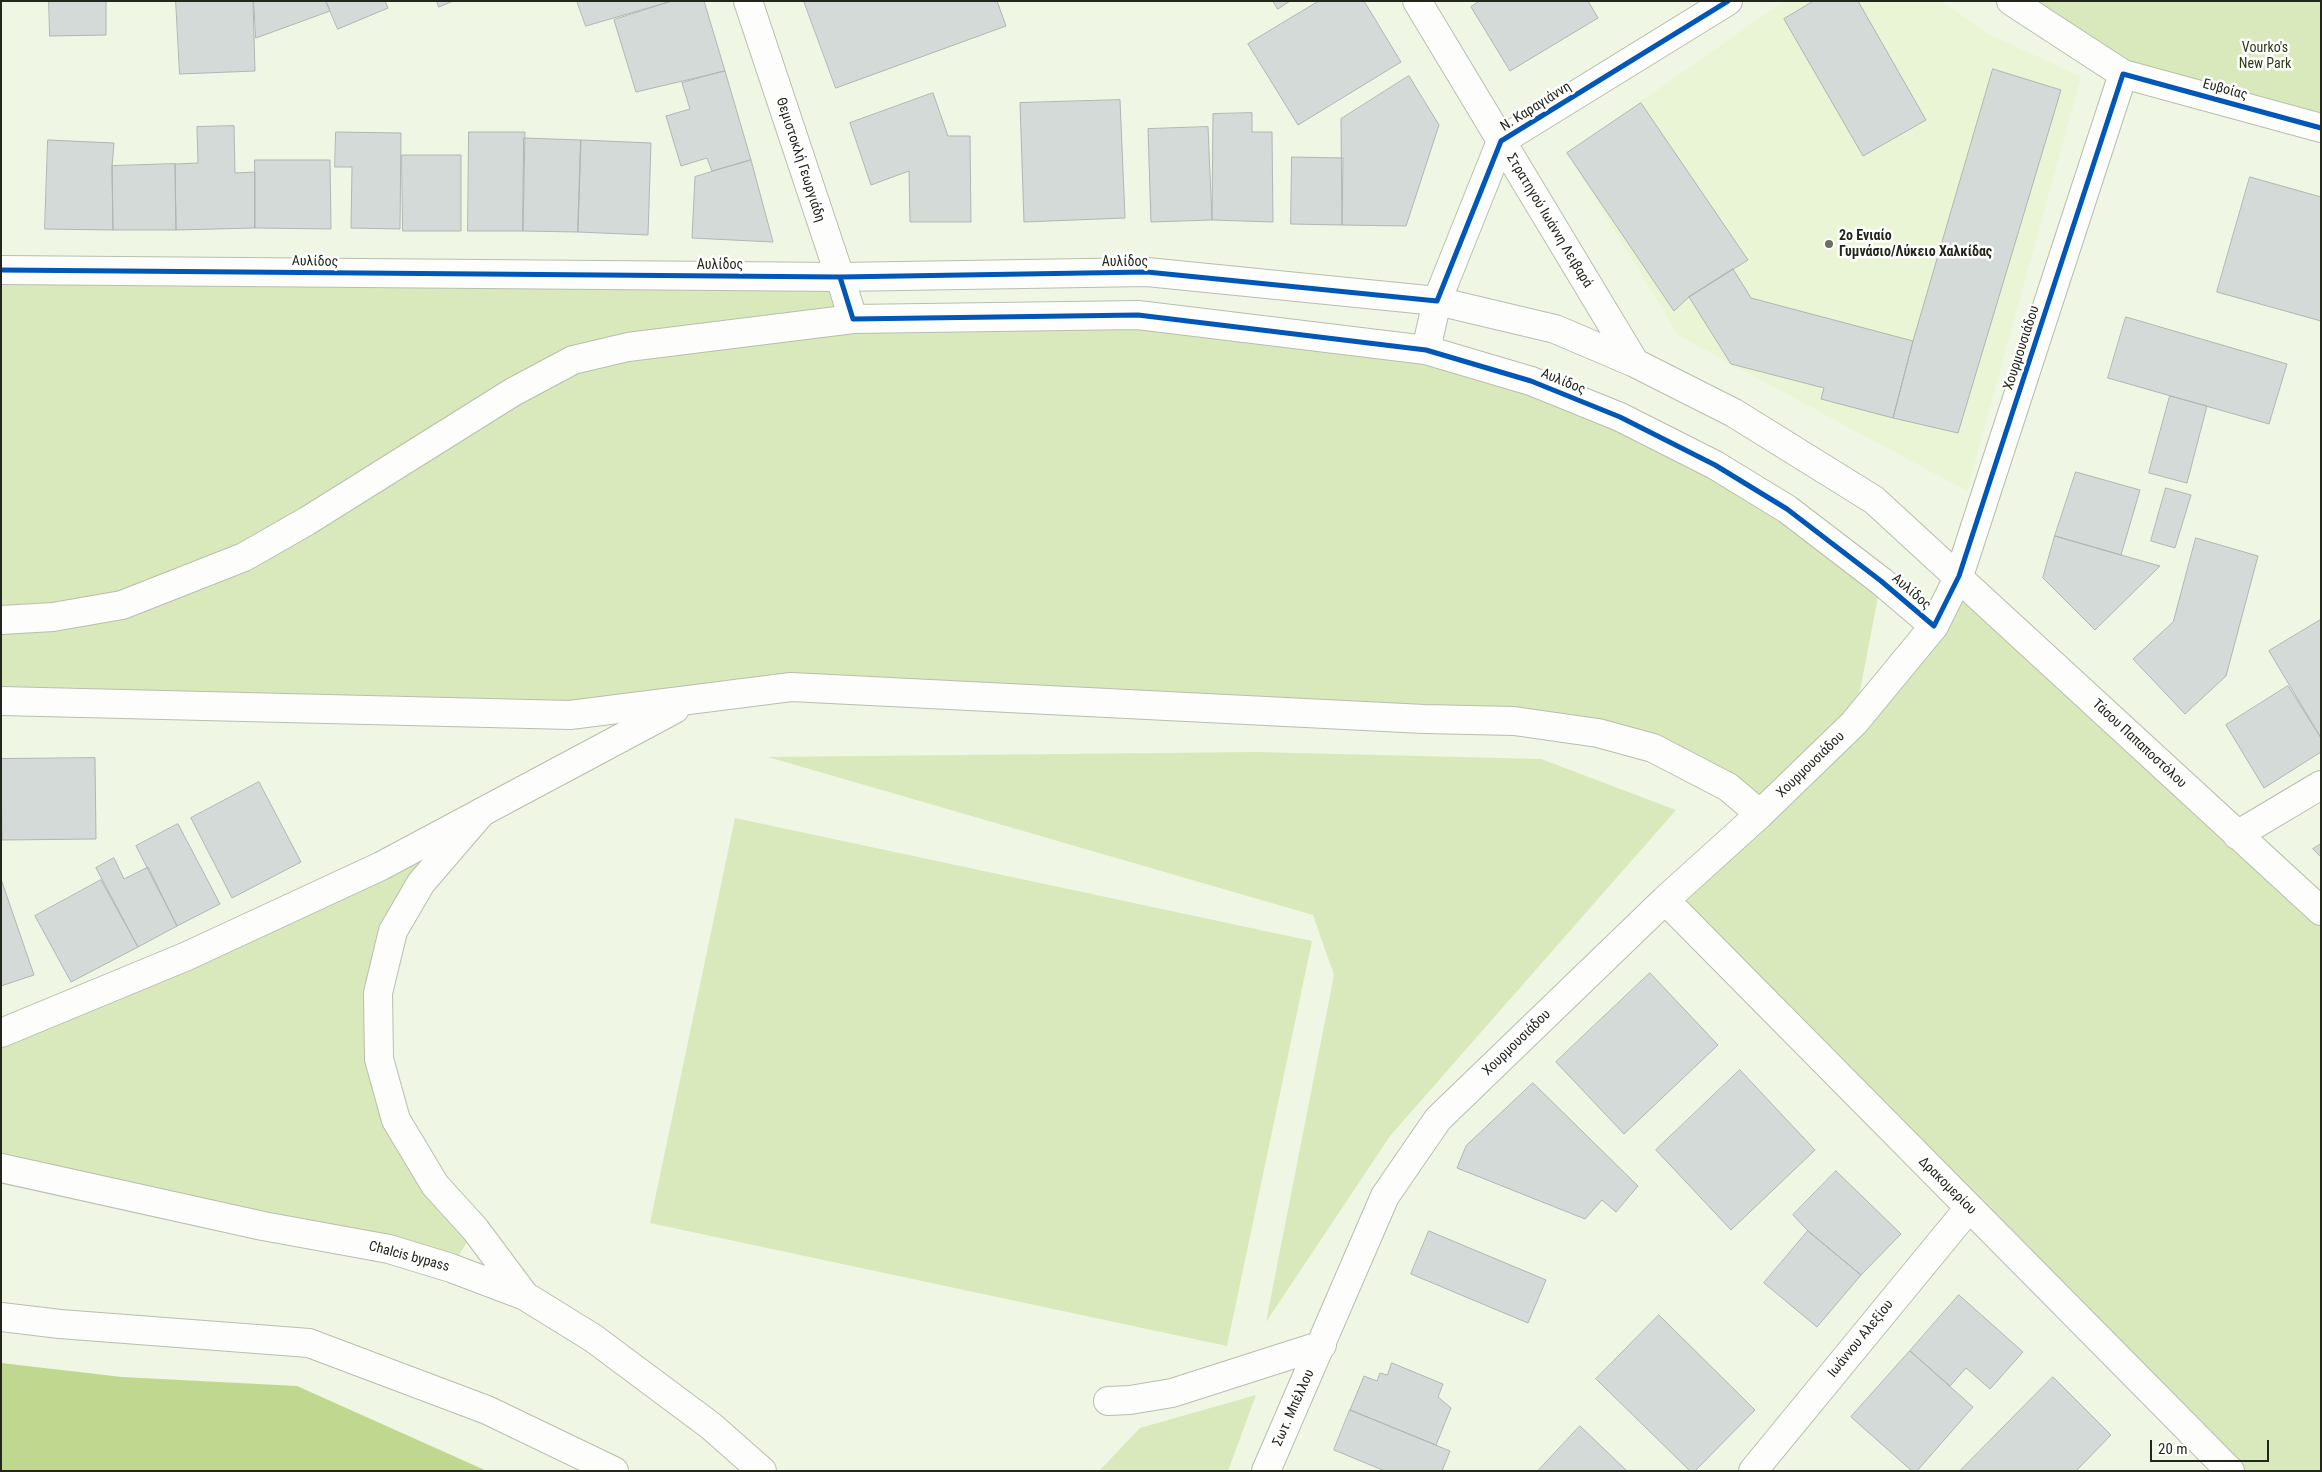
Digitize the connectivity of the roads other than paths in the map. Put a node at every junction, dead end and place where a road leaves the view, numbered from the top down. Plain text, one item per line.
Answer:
1 (748, 1) edge
2 (1417, 1) edge
3 (1728, 1) edge
4 (2011, 1) edge
5 (2123, 74) junction
6 (2321, 128) edge
7 (1501, 141) junction
8 (1, 270) edge
9 (840, 278) junction
10 (1438, 301) junction
11 (853, 319) junction
12 (1426, 350) junction
13 (1635, 363) junction
14 (1959, 576) junction
15 (1, 620) edge
16 (1934, 626) junction
17 (688, 701) junction
18 (1, 702) edge
19 (2321, 785) edge
20 (482, 812) junction
21 (1760, 814) junction
22 (2237, 835) junction
23 (1665, 900) junction
24 (2321, 911) edge
25 (1, 1033) edge
26 (1, 1168) edge
27 (1969, 1208) junction
28 (525, 1296) junction
29 (1, 1317) edge
30 (1322, 1345) junction
31 (1108, 1401) dead end
32 (614, 1471) edge
33 (762, 1471) edge
34 (1266, 1471) edge
35 (1753, 1471) edge
36 (2230, 1471) edge

1 - 9 street, Θεμιστοκλή Γεωργιάδη
2 - 7 street, Στρατηγού Ιωάννη Λειβαρά
3 - 7 street, Ν. Καραγιάννη
4 - 5 street, Ευβοίας
5 - 6 street, Ευβοίας
5 - 14 street, Χουρμουσιάδου
7 - 10 street, Ν. Καραγιάννη
7 - 13 street, Στρατηγού Ιωάννη Λειβαρά
8 - 9 street, Αυλίδος
9 - 10 street, Αυλίδος
9 - 11 street, Θεμιστοκλή Γεωργιάδη
10 - 12 street, Ν. Καραγιάννη
10 - 13 street, Αυλίδος
11 - 12 street, Αυλίδος
11 - 15 street, Αυλίδος
12 - 16 street, Αυλίδος
13 - 14 street, Αυλίδος
14 - 16 street, Χουρμουσιάδου
14 - 22 street, Τάσου Παπαποστόλου
16 - 21 street, Χουρμουσιάδου
17 - 18 street
17 - 20 street
17 - 21 street
19 - 22 street
20 - 25 street
20 - 28 street
21 - 23 street, Χουρμουσιάδου
22 - 24 street, Τάσου Παπαποστόλου
23 - 27 street, Δρακομερίου
23 - 30 street, Χουρμουσιάδου
26 - 28 street, Chalcis bypass
27 - 35 street, Ιωάννου Αλεξίου
27 - 36 street, Δρακομερίου
28 - 33 street, Chalcis bypass
29 - 32 street
30 - 31 street
30 - 34 street, Σωτ. Μπέλλου

